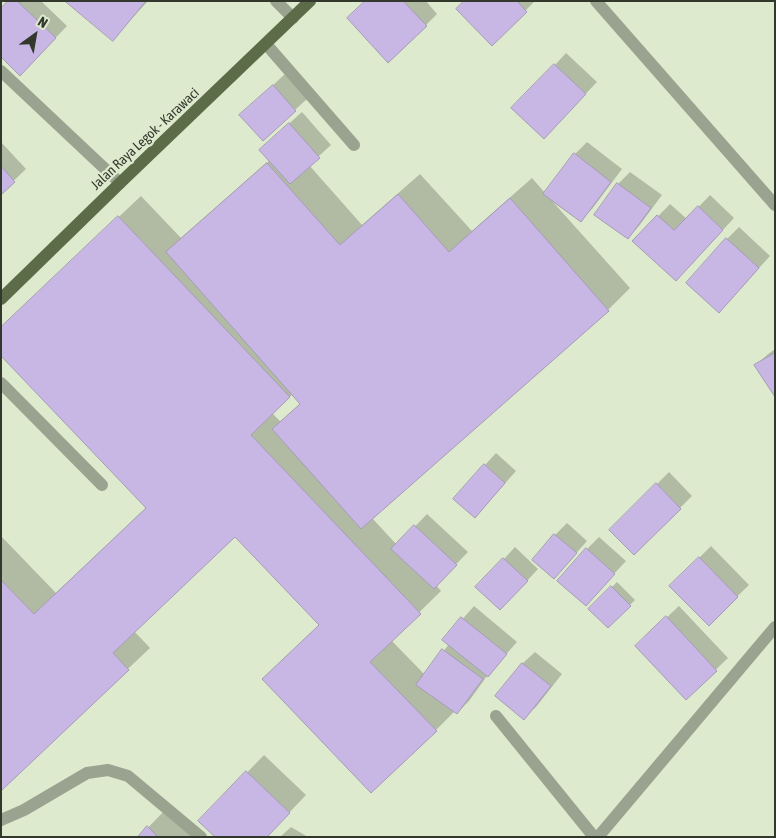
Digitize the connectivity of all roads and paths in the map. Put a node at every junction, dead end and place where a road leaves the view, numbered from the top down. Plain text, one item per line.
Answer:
1 (276, 1) edge
2 (310, 1) edge
3 (596, 1) edge
4 (293, 18) junction
5 (266, 44) junction
6 (1, 71) edge
7 (354, 145) dead end
8 (120, 183) junction
9 (775, 205) edge
10 (1, 299) edge
11 (1, 383) edge
12 (102, 485) dead end
13 (775, 626) edge
14 (496, 716) dead end
15 (1, 820) edge
16 (201, 837) edge
17 (596, 837) edge

1 - 4 street
2 - 4 main road, Jalan Raya Legok - Karawaci
3 - 9 street
4 - 5 main road, Jalan Raya Legok - Karawaci
5 - 7 street
5 - 8 main road, Jalan Raya Legok - Karawaci
6 - 8 street
8 - 10 main road, Jalan Raya Legok - Karawaci
11 - 12 street
13 - 17 street
14 - 17 street
15 - 16 street

